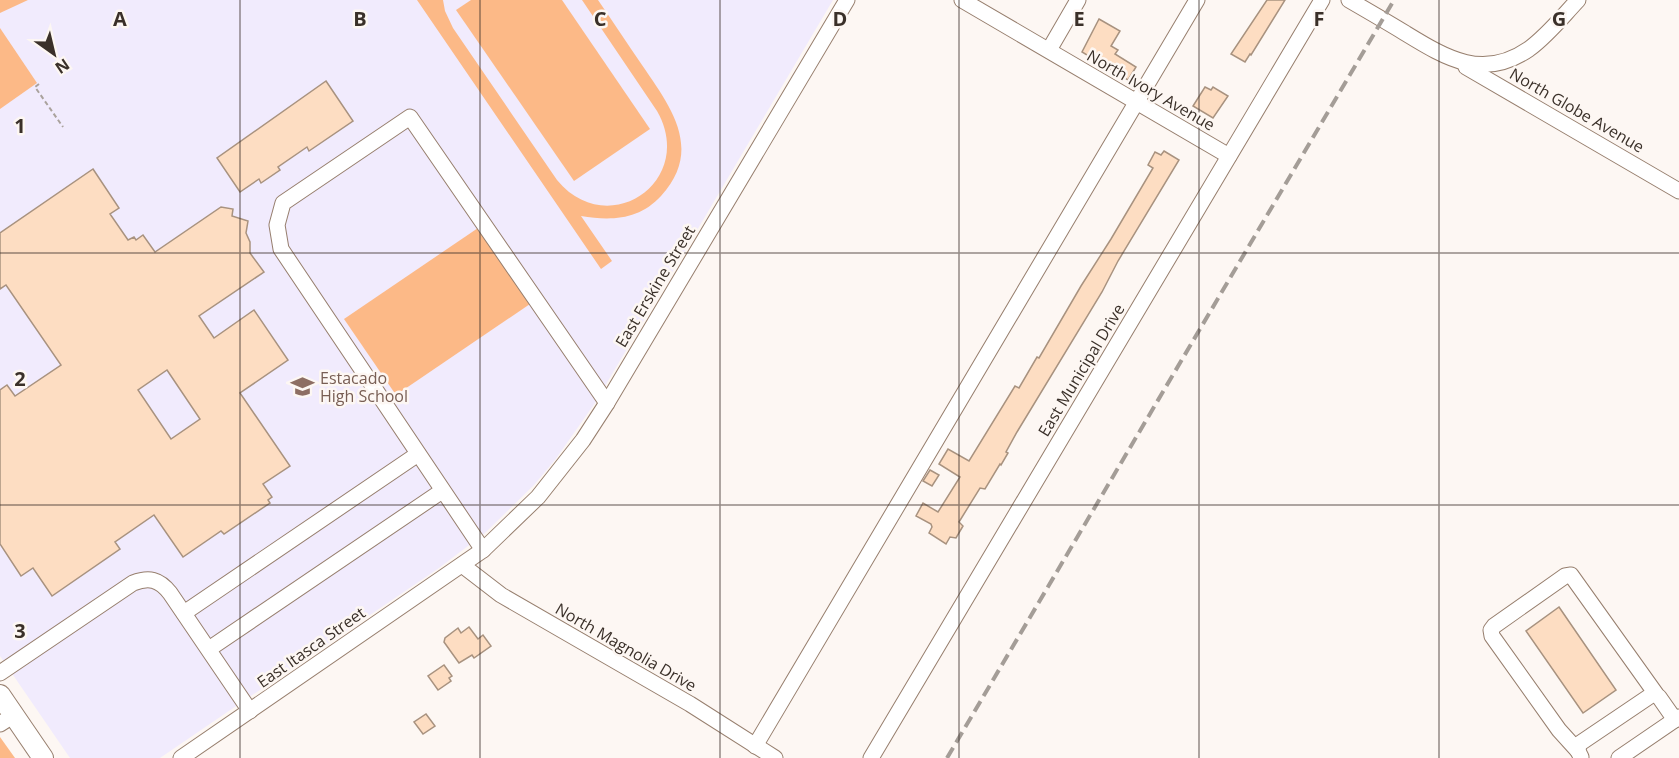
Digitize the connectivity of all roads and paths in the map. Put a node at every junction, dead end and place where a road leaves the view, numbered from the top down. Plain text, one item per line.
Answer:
1 (847, 0) edge
2 (963, 0) edge
3 (1078, 0) edge
4 (1197, 0) edge
5 (1322, 0) edge
6 (1349, 0) edge
7 (1578, 0) edge
8 (1048, 50) junction
9 (1456, 60) junction
10 (39, 84) dead end
11 (1137, 102) junction
12 (63, 127) dead end
13 (1229, 156) junction
14 (1679, 191) edge
15 (607, 403) junction
16 (418, 454) junction
17 (442, 491) junction
18 (483, 550) junction
19 (462, 565) junction
20 (184, 613) junction
21 (208, 649) junction
22 (0, 674) edge
23 (1656, 694) junction
24 (0, 695) edge
25 (250, 711) junction
26 (1677, 718) edge
27 (7, 720) edge
28 (755, 746) junction
29 (1580, 755) edge
30 (43, 758) edge
31 (181, 758) edge
32 (775, 758) edge
33 (871, 758) edge
34 (1619, 758) edge

1 - 15 street, East Erskine Street
2 - 8 street, North Ivory Avenue
3 - 8 street
4 - 11 street
5 - 13 street, East Municipal Drive
6 - 9 street
7 - 9 street
8 - 11 street, North Ivory Avenue
9 - 14 street, North Globe Avenue
10 - 12 path
11 - 13 street, North Ivory Avenue
11 - 28 street
13 - 33 street, East Municipal Drive
15 - 16 street
15 - 18 street, East Erskine Street
16 - 17 street
16 - 20 street
17 - 18 street
17 - 21 street
18 - 19 street, East Erskine Street
19 - 25 street, East Itasca Street
19 - 28 street, North Magnolia Drive
20 - 21 street
20 - 22 street
21 - 25 street
23 - 26 street
23 - 29 street
23 - 29 street
24 - 27 main road
25 - 31 street, East Itasca Street
26 - 34 street
27 - 30 main road
28 - 32 street, North Magnolia Drive

